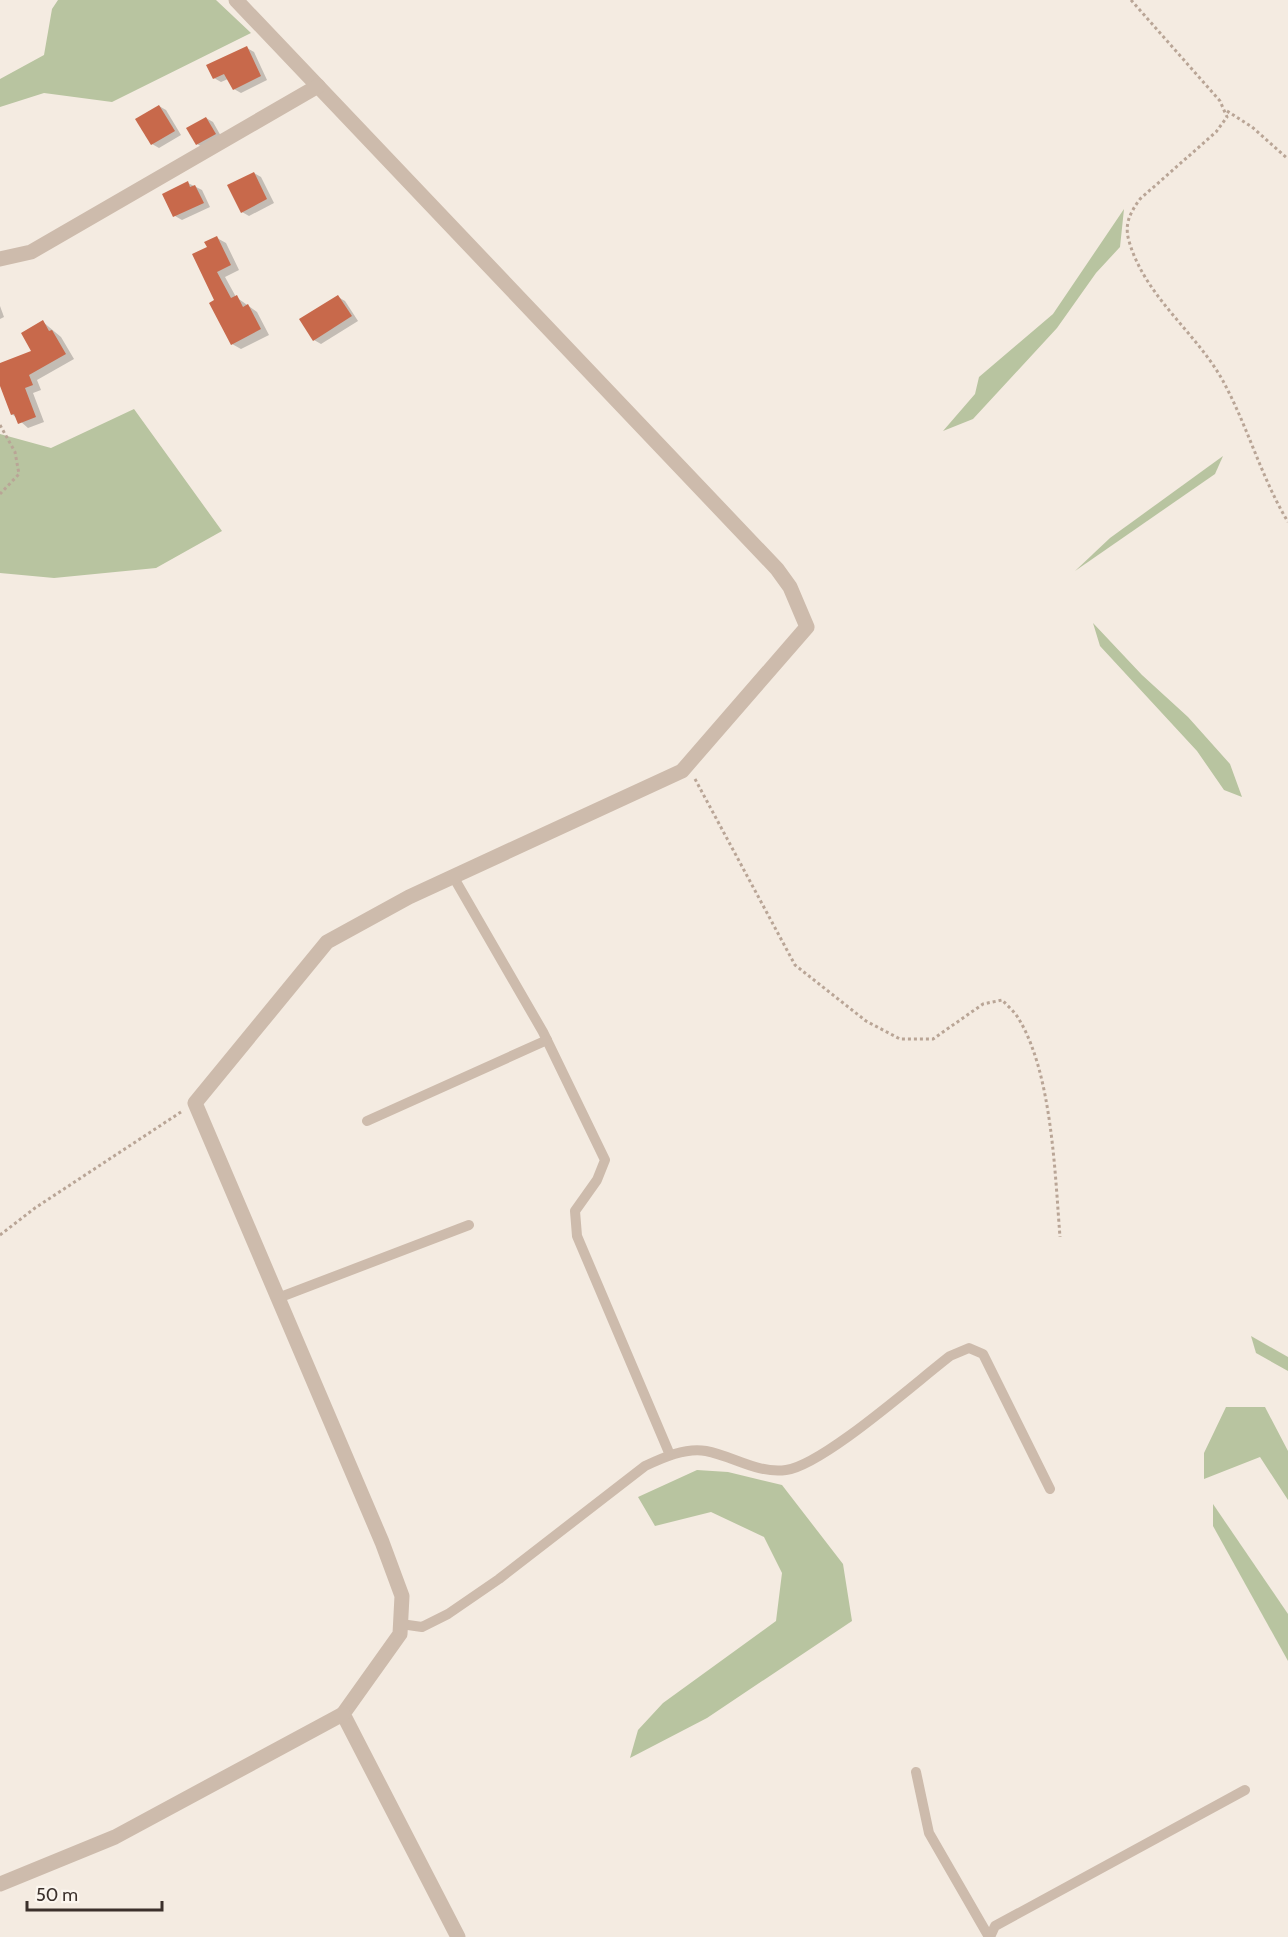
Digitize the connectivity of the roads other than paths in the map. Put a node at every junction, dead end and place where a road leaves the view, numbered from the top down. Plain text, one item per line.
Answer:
1 (236, 0) edge
2 (318, 86) junction
3 (0, 259) edge
4 (454, 878) junction
5 (547, 1040) junction
6 (367, 1121) dead end
7 (469, 1225) dead end
8 (278, 1298) junction
9 (670, 1455) junction
10 (1050, 1489) dead end
11 (401, 1624) junction
12 (343, 1714) junction
13 (916, 1772) dead end
14 (1245, 1790) dead end
15 (0, 1884) edge
16 (458, 1937) edge
17 (989, 1937) edge

1 - 2 street
2 - 3 street
2 - 4 street
4 - 5 lane
4 - 8 street
5 - 6 lane
5 - 9 lane
7 - 8 lane
8 - 11 street
9 - 10 lane
9 - 11 lane
11 - 12 street
12 - 15 street
12 - 16 street
13 - 17 lane
14 - 17 lane

